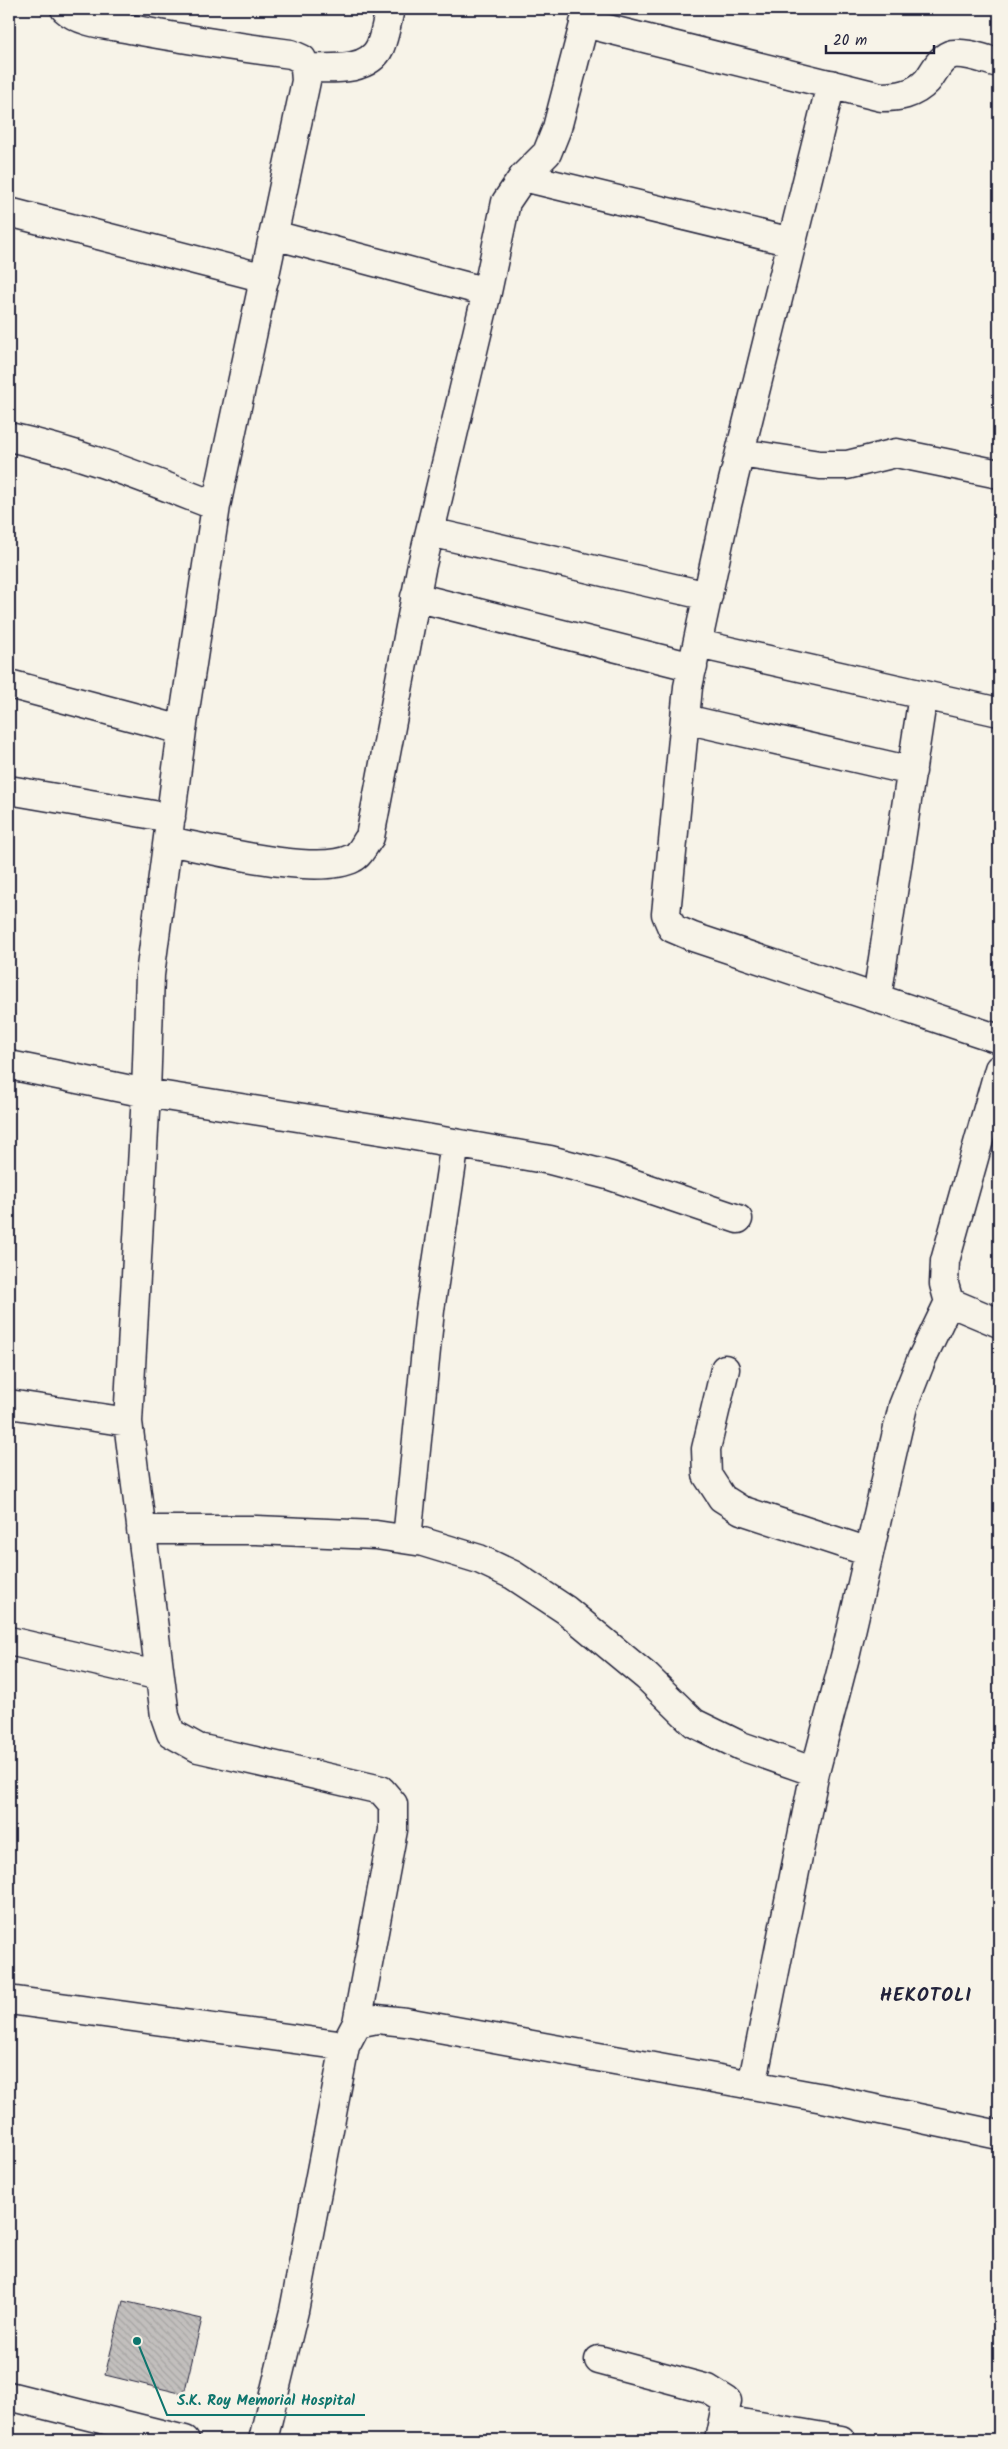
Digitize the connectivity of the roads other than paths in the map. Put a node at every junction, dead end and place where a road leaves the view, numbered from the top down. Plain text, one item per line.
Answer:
1 (65, 9) edge
2 (390, 9) edge
3 (586, 16) edge
4 (999, 63) edge
5 (306, 68) junction
6 (831, 84) junction
7 (523, 177) junction
8 (9, 212) edge
9 (274, 235) junction
10 (792, 242) junction
11 (264, 278) junction
12 (487, 292) junction
13 (9, 437) edge
14 (740, 453) junction
15 (999, 474) edge
16 (216, 506) junction
17 (430, 532) junction
18 (708, 596) junction
19 (415, 597) junction
20 (695, 656) junction
21 (9, 684) edge
22 (923, 694) junction
23 (999, 712) edge
24 (685, 719) junction
25 (182, 730) junction
26 (912, 771) junction
27 (9, 790) edge
28 (169, 830) junction
29 (877, 998) junction
30 (999, 1038) edge
31 (9, 1065) edge
32 (999, 1069) edge
33 (146, 1093) junction
34 (455, 1143) junction
35 (738, 1219) dead end
36 (949, 1302) junction
37 (999, 1323) edge
38 (725, 1369) dead end
39 (9, 1404) edge
40 (128, 1422) junction
41 (141, 1530) junction
42 (406, 1539) junction
43 (869, 1552) junction
44 (9, 1641) edge
45 (160, 1676) junction
46 (815, 1772) junction
47 (9, 2000) edge
48 (351, 2034) junction
49 (752, 2085) junction
50 (999, 2135) edge
51 (599, 2360) dead end
52 (9, 2396) edge
53 (721, 2430) edge
54 (185, 2440) edge
55 (263, 2440) edge
56 (841, 2440) edge

1 - 5 street
2 - 5 street
3 - 6 street
3 - 7 street
4 - 6 street
5 - 9 street
6 - 10 street
7 - 10 street
7 - 12 street
8 - 11 street
9 - 11 street
9 - 12 street
10 - 14 street
11 - 16 street
12 - 17 street
13 - 16 street
14 - 15 street
14 - 18 street
16 - 25 street
17 - 18 street
17 - 19 street
18 - 20 street
19 - 20 street
19 - 28 street
20 - 22 street
20 - 24 street
21 - 25 street
22 - 23 street
22 - 26 street
24 - 26 street
24 - 29 street
25 - 28 street
26 - 29 street
27 - 28 street
28 - 33 street
29 - 30 street
31 - 33 street
32 - 36 street
33 - 34 street
33 - 40 street
34 - 35 street
34 - 42 street
36 - 37 street
36 - 43 street
38 - 43 street
39 - 40 street
40 - 41 street
41 - 42 street
41 - 45 street
42 - 46 street
43 - 46 street
44 - 45 street
45 - 48 street
46 - 49 street
47 - 48 street
48 - 49 street
48 - 55 street
49 - 50 street
51 - 53 street
52 - 54 street
53 - 56 street

